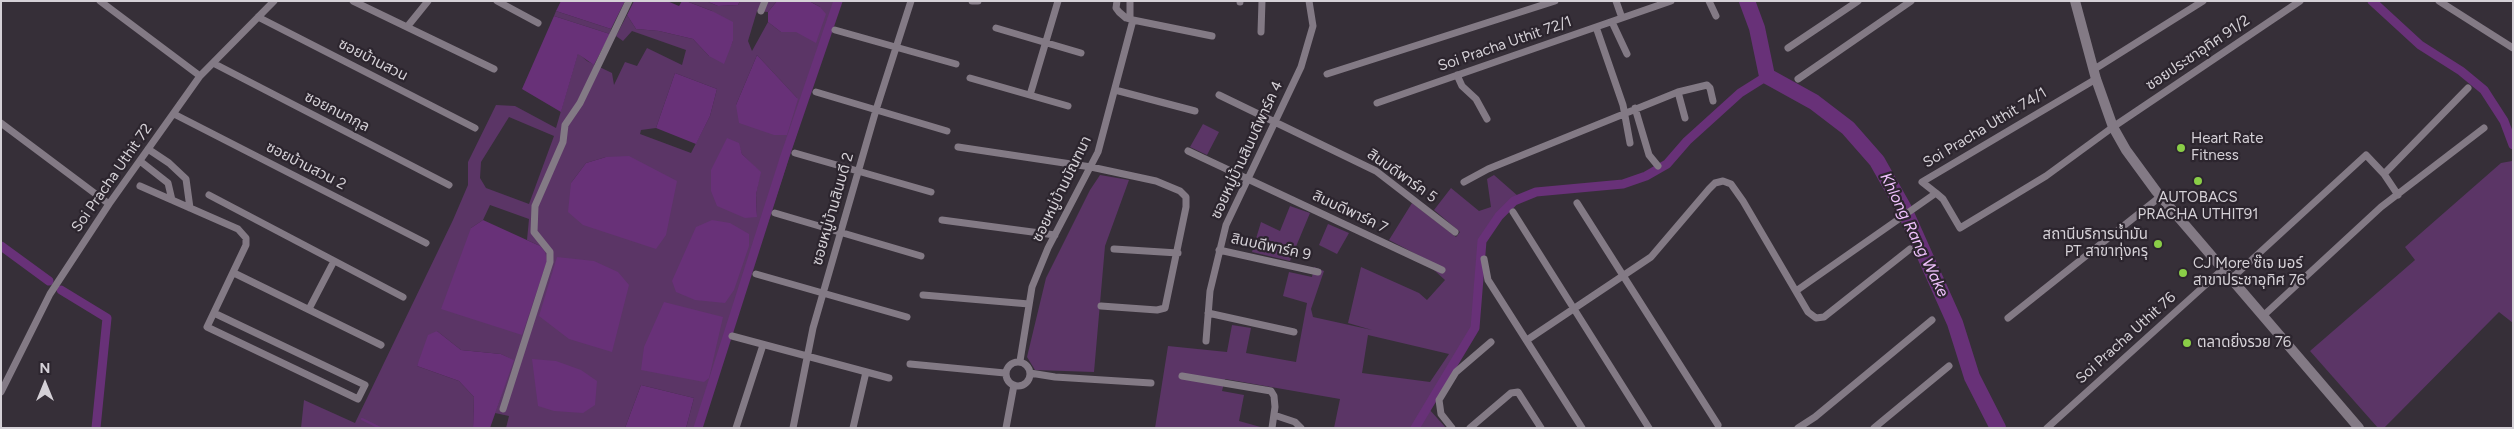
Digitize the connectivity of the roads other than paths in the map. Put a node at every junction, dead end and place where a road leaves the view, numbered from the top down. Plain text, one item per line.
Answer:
1 (100, 1) edge
2 (274, 1) edge
3 (353, 1) edge
4 (428, 1) edge
5 (497, 1) edge
6 (629, 1) edge
7 (765, 1) edge
8 (911, 1) edge
9 (972, 1) edge
10 (978, 1) edge
11 (1058, 1) edge
12 (1117, 1) edge
13 (1130, 1) edge
14 (1262, 1) edge
15 (1308, 1) edge
16 (1555, 1) edge
17 (1616, 1) edge
18 (1671, 1) edge
19 (1709, 1) edge
20 (1858, 1) edge
21 (1896, 1) edge
22 (1911, 1) edge
23 (2203, 1) edge
24 (2300, 1) edge
25 (2439, 1) edge
26 (2075, 2) edge
27 (1901, 8) junction
28 (761, 11) dead end
29 (1716, 16) dead end
30 (258, 17) junction
31 (1622, 18) junction
32 (1132, 19) junction
33 (1612, 22) junction
34 (538, 23) dead end
35 (407, 27) junction
36 (1596, 27) junction
37 (996, 28) dead end
38 (835, 30) dead end
39 (1261, 32) dead end
40 (1212, 36) dead end
41 (1045, 43) junction
42 (895, 47) junction
43 (1788, 48) dead end
44 (2513, 48) edge
45 (1081, 54) dead end
46 (1627, 54) dead end
47 (214, 63) junction
48 (956, 64) dead end
49 (494, 69) dead end
50 (1327, 74) dead end
51 (2094, 74) junction
52 (1457, 75) junction
53 (200, 76) junction
54 (970, 78) dead end
55 (1798, 79) dead end
56 (2468, 88) dead end
57 (1115, 90) junction
58 (816, 92) dead end
59 (1678, 92) junction
60 (1030, 95) junction
61 (1219, 95) dead end
62 (1713, 100) dead end
63 (1376, 103) dead end
64 (1068, 106) dead end
65 (1635, 108) junction
66 (876, 110) junction
67 (1195, 111) dead end
68 (1624, 112) junction
69 (174, 114) junction
70 (1685, 118) dead end
71 (1488, 119) dead end
72 (1276, 121) junction
73 (1, 123) edge
74 (2113, 127) junction
75 (475, 128) dead end
76 (2484, 128) dead end
77 (947, 131) dead end
78 (1630, 143) dead end
79 (958, 147) dead end
80 (148, 149) junction
81 (1188, 151) dead end
82 (795, 153) dead end
83 (140, 161) junction
84 (1658, 166) dead end
85 (1091, 167) junction
86 (859, 170) junction
87 (2384, 174) junction
88 (1246, 179) junction
89 (1464, 182) dead end
90 (449, 185) dead end
91 (140, 186) dead end
92 (931, 192) dead end
93 (1936, 193) junction
94 (209, 195) dead end
95 (2398, 195) junction
96 (2160, 196) junction
97 (172, 200) junction
98 (109, 204) junction
99 (1577, 204) dead end
100 (190, 208) junction
101 (1513, 212) dead end
102 (775, 213) dead end
103 (942, 220) dead end
104 (1455, 232) dead end
105 (841, 234) junction
106 (1055, 235) junction
107 (426, 243) dead end
108 (1910, 249) dead end
109 (1114, 250) dead end
110 (1219, 250) junction
111 (1178, 253) junction
112 (921, 256) dead end
113 (1484, 259) dead end
114 (334, 261) junction
115 (2223, 269) junction
116 (1442, 270) dead end
117 (1318, 272) dead end
118 (234, 273) junction
119 (756, 274) dead end
120 (1622, 277) junction
121 (2232, 278) junction
122 (1796, 291) junction
123 (823, 294) junction
124 (923, 295) dead end
125 (403, 297) dead end
126 (1029, 304) junction
127 (1100, 306) dead end
128 (309, 309) junction
129 (1575, 309) junction
130 (214, 313) junction
131 (1208, 313) junction
132 (2263, 316) junction
133 (907, 317) dead end
134 (2008, 318) dead end
135 (1932, 320) dead end
136 (1294, 332) dead end
137 (732, 336) dead end
138 (1527, 340) junction
139 (1206, 341) dead end
140 (1491, 342) dead end
141 (381, 345) dead end
142 (763, 345) junction
143 (808, 357) junction
144 (1020, 361) junction
145 (910, 364) dead end
146 (1949, 366) dead end
147 (866, 372) junction
148 (1005, 372) junction
149 (1030, 372) junction
150 (1182, 376) dead end
151 (889, 378) dead end
152 (1151, 383) dead end
153 (1014, 385) junction
154 (1, 392) edge
155 (503, 409) dead end
156 (1274, 415) junction
157 (1718, 425) dead end
158 (736, 428) edge
159 (793, 428) edge
160 (853, 428) edge
161 (1006, 428) edge
162 (1272, 428) edge
163 (1301, 428) edge
164 (1452, 428) edge
165 (1470, 428) edge
166 (1541, 428) edge
167 (1582, 428) edge
168 (1649, 428) edge
169 (1798, 428) edge
170 (1874, 428) edge
171 (2047, 428) edge
172 (2359, 428) edge

1 - 53 street
2 - 30 street, Soi Pracha Uthit 72
3 - 35 street
4 - 35 street
5 - 34 street
6 - 155 street
7 - 28 street
8 - 42 street, ซอยหมู่บ้านสินบดี 2
9 - 10 street
11 - 41 street
12 - 32 street
13 - 32 street, ซอยหมู่บ้านมัณฑนา
14 - 39 street
15 - 72 street, ซอยหมู่บ้านสินบดีพาร์ค 4
16 - 50 street
17 - 31 street
18 - 31 street, Soi Pracha Uthit 72/1
19 - 29 street
20 - 43 street
21 - 27 street
22 - 27 street
23 - 51 street
24 - 74 street, ซอยประชาอุทิศ 91/2
25 - 44 street
26 - 51 main road
27 - 55 street
30 - 47 street, Soi Pracha Uthit 72
30 - 75 street, ซอยบ้านสวน
31 - 33 street, Soi Pracha Uthit 72/1
32 - 40 street
32 - 57 street, ซอยหมู่บ้านมัณฑนา
33 - 36 street, Soi Pracha Uthit 72/1
33 - 46 street
35 - 49 street
36 - 52 street, Soi Pracha Uthit 72/1
36 - 68 street
37 - 41 street
38 - 42 street
41 - 45 street
41 - 60 street
42 - 48 street
42 - 66 street, ซอยหมู่บ้านสินบดี 2
47 - 53 street, Soi Pracha Uthit 72
47 - 90 street, ซอยกนกกุล
51 - 74 main road
51 - 93 street, Soi Pracha Uthit 74/1
52 - 63 street, Soi Pracha Uthit 72/1
52 - 71 street
53 - 69 street, Soi Pracha Uthit 72
54 - 60 street
56 - 87 street
57 - 67 street
57 - 85 street, ซอยหมู่บ้านมัณฑนา
58 - 66 street
59 - 62 street
59 - 65 street
59 - 70 street
60 - 64 street
61 - 72 street, สินบดีพาร์ค 5
65 - 68 street
65 - 84 street
66 - 77 street
66 - 86 street, ซอยหมู่บ้านสินบดี 2
68 - 78 street
68 - 89 street
69 - 80 street, Soi Pracha Uthit 72
69 - 107 street, ซอยบ้านสวน 2
72 - 88 street, ซอยหมู่บ้านสินบดีพาร์ค 4
72 - 104 street, สินบดีพาร์ค 5
73 - 98 street
74 - 93 street, ซอยประชาอุทิศ 91/2
74 - 96 main road
76 - 95 street
79 - 85 street
80 - 83 street, Soi Pracha Uthit 72
80 - 100 street
81 - 88 street, สินบดีพาร์ค 7
82 - 86 street
83 - 97 street
83 - 98 street, Soi Pracha Uthit 72
85 - 106 street, ซอยหมู่บ้านมัณฑนา
85 - 111 street
86 - 92 street
86 - 105 street, ซอยหมู่บ้านสินบดี 2
87 - 95 street
87 - 121 street
88 - 110 street, ซอยหมู่บ้านสินบดีพาร์ค 4
88 - 116 street, สินบดีพาร์ค 7
91 - 97 street
93 - 122 street, Soi Pracha Uthit 74/1
94 - 114 street
95 - 132 street
96 - 115 main road
96 - 134 street
97 - 100 street
98 - 154 street, Soi Pracha Uthit 72
99 - 120 street
100 - 118 street
101 - 129 street
102 - 105 street
103 - 106 street
105 - 112 street
105 - 123 street, ซอยหมู่บ้านสินบดี 2
106 - 126 street, ซอยหมู่บ้านมัณฑนา
108 - 122 street
109 - 111 street
110 - 117 street, สินบดีพาร์ค 9
110 - 131 street, ซอยหมู่บ้านสินบดีพาร์ค 4
111 - 127 street
113 - 138 street
114 - 125 street
114 - 128 street
115 - 121 main road
115 - 171 street, Soi Pracha Uthit 76
118 - 128 street
118 - 130 street
119 - 123 street
120 - 122 street
120 - 129 street
120 - 157 street
121 - 132 main road
123 - 133 street
123 - 143 street, ซอยหมู่บ้านสินบดี 2
124 - 126 street
126 - 144 street, ซอยหมู่บ้านมัณฑนา
128 - 141 street
129 - 138 street
129 - 168 street
130 - 130 street
131 - 136 street
131 - 139 street, ซอยหมู่บ้านสินบดีพาร์ค 4
132 - 172 main road
135 - 169 street
137 - 142 street
138 - 167 street
140 - 164 street
142 - 143 street
142 - 158 street
143 - 147 street
143 - 159 street, ซอยหมู่บ้านสินบดี 2
144 - 148 street
144 - 149 street
145 - 148 street
146 - 170 street
147 - 151 street
147 - 160 street
148 - 153 street
149 - 152 street
149 - 153 street
150 - 156 street
153 - 161 street
156 - 162 street
156 - 163 street
165 - 166 street

